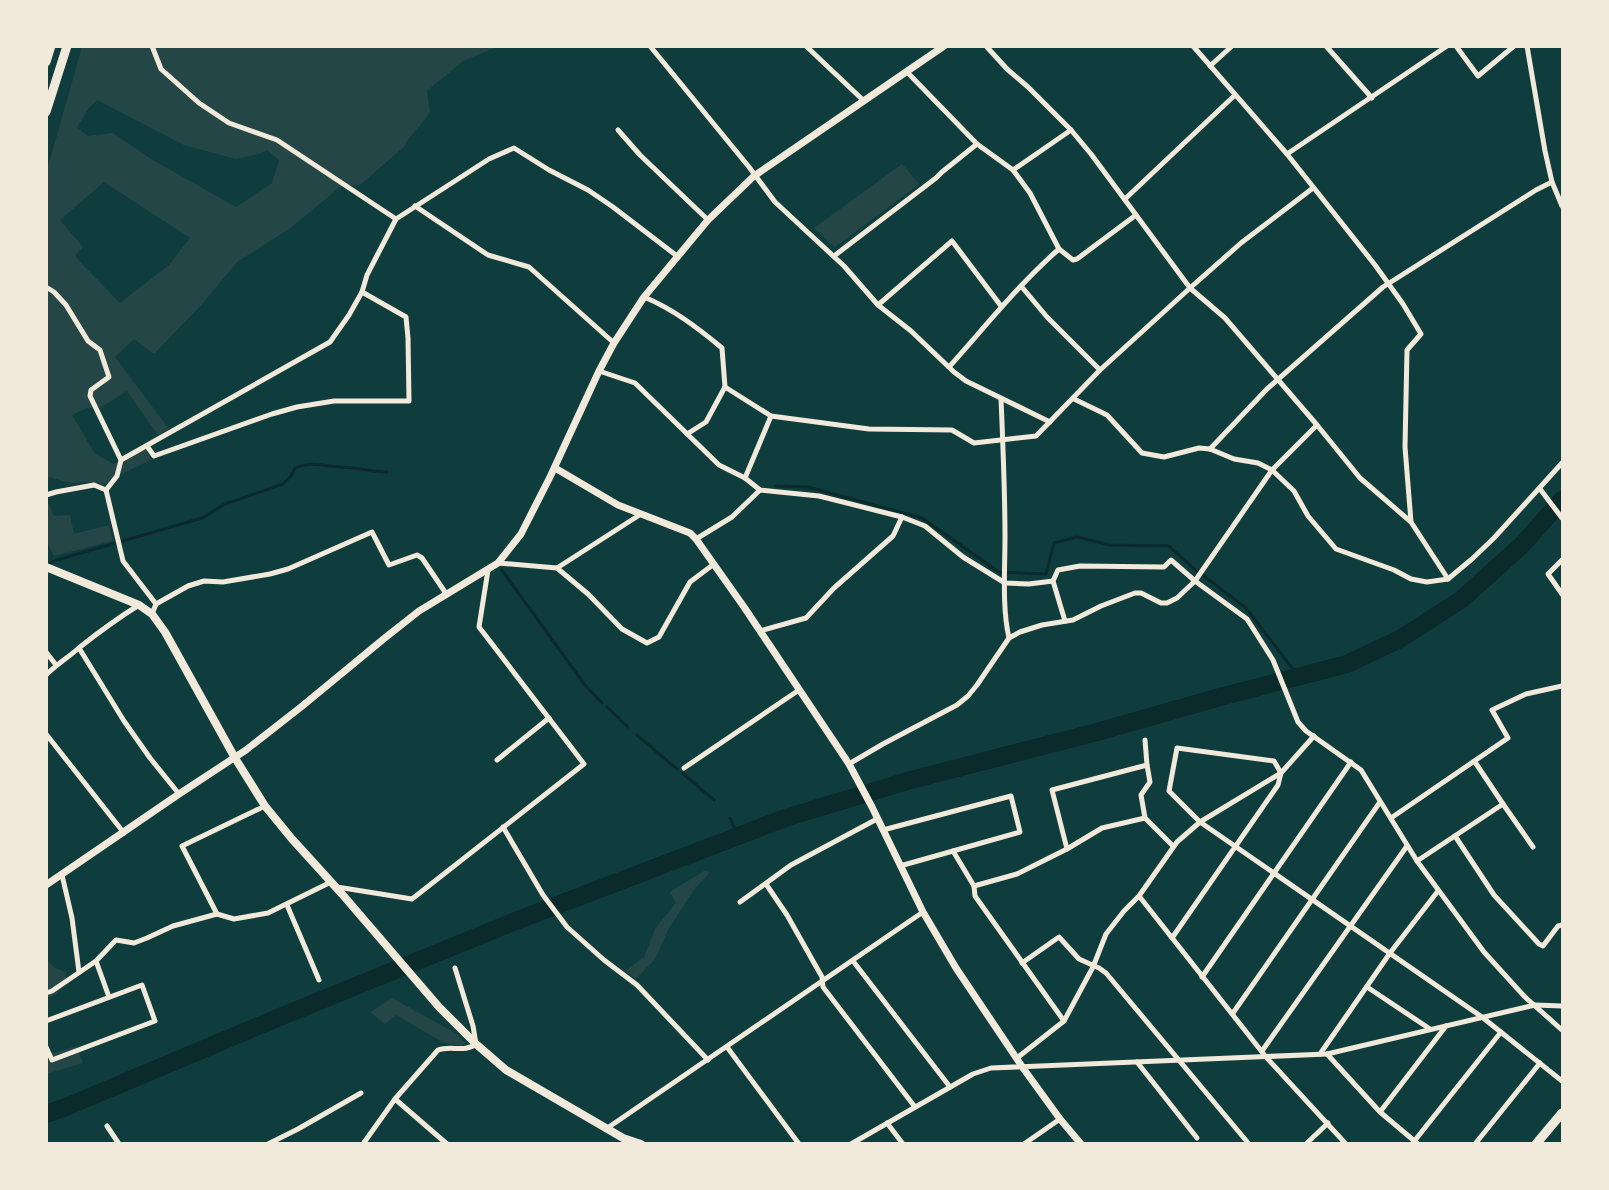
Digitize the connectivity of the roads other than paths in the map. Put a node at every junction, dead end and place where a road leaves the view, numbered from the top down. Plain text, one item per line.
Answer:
1 (51, 46) edge
2 (67, 46) edge
3 (152, 46) edge
4 (650, 46) edge
5 (806, 46) edge
6 (944, 46) edge
7 (986, 46) edge
8 (1193, 46) edge
9 (1232, 46) edge
10 (1326, 46) edge
11 (1447, 46) edge
12 (1456, 46) edge
13 (1514, 46) edge
14 (1527, 46) edge
15 (46, 62) edge
16 (1210, 66) junction
17 (907, 72) junction
18 (1235, 94) junction
19 (1372, 98) junction
20 (864, 101) junction
21 (46, 112) edge
22 (618, 130) dead end
23 (1071, 130) junction
24 (977, 144) junction
25 (1287, 154) junction
26 (1013, 170) junction
27 (754, 176) junction
28 (1552, 182) junction
29 (1313, 188) junction
30 (1125, 199) junction
31 (1562, 205) edge
32 (415, 206) junction
33 (1136, 215) junction
34 (396, 219) junction
35 (708, 220) junction
36 (1059, 249) junction
37 (677, 256) junction
38 (834, 256) junction
39 (1389, 284) junction
40 (1021, 286) junction
41 (46, 287) edge
42 (1190, 288) junction
43 (362, 292) junction
44 (644, 297) junction
45 (878, 305) junction
46 (1001, 306) junction
47 (614, 343) junction
48 (949, 367) junction
49 (1101, 370) junction
50 (599, 371) junction
51 (1278, 380) junction
52 (725, 387) junction
53 (1001, 399) junction
54 (1074, 399) junction
55 (771, 416) junction
56 (1050, 422) junction
57 (1317, 425) junction
58 (687, 434) junction
59 (1003, 441) junction
60 (147, 446) junction
61 (1210, 449) junction
62 (121, 460) junction
63 (1563, 463) edge
64 (555, 468) junction
65 (1272, 470) junction
66 (745, 478) junction
67 (106, 490) junction
68 (760, 490) junction
69 (1541, 490) junction
70 (46, 495) edge
71 (641, 514) junction
72 (902, 517) junction
73 (1563, 518) edge
74 (1411, 522) junction
75 (696, 539) junction
76 (1563, 560) edge
77 (498, 563) junction
78 (714, 564) junction
79 (48, 568) edge
80 (557, 568) junction
81 (488, 570) junction
82 (1448, 579) junction
83 (1053, 581) junction
84 (1195, 581) junction
85 (1005, 583) junction
86 (1563, 594) edge
87 (447, 595) junction
88 (156, 604) junction
89 (139, 605) junction
90 (152, 614) junction
91 (1065, 621) junction
92 (760, 631) junction
93 (1009, 638) junction
94 (79, 648) junction
95 (46, 652) edge
96 (56, 664) junction
97 (46, 675) edge
98 (1563, 686) edge
99 (799, 690) junction
100 (549, 718) junction
101 (46, 734) edge
102 (1314, 736) junction
103 (1144, 740) dead end
104 (235, 758) junction
105 (497, 760) dead end
106 (1351, 762) junction
107 (1475, 762) junction
108 (849, 764) junction
109 (1147, 765) junction
110 (684, 768) dead end
111 (1281, 773) junction
112 (179, 794) junction
113 (1380, 802) junction
114 (1503, 804) junction
115 (265, 806) junction
116 (1145, 818) junction
117 (1391, 818) junction
118 (877, 819) junction
119 (1200, 822) junction
120 (503, 827) junction
121 (883, 830) junction
122 (124, 833) junction
123 (1455, 836) junction
124 (1173, 846) junction
125 (1235, 846) junction
126 (1407, 846) junction
127 (1533, 847) dead end
128 (1067, 849) junction
129 (953, 851) junction
130 (1417, 861) junction
131 (900, 866) junction
132 (1274, 873) junction
133 (62, 875) junction
134 (766, 884) junction
135 (46, 885) edge
136 (334, 885) junction
137 (974, 886) junction
138 (1438, 891) junction
139 (1139, 896) junction
140 (1312, 900) junction
141 (740, 902) dead end
142 (287, 905) junction
143 (923, 912) junction
144 (217, 914) junction
145 (1350, 926) junction
146 (1563, 926) edge
147 (1172, 938) junction
148 (1390, 953) junction
149 (96, 961) junction
150 (852, 961) junction
151 (1022, 963) junction
152 (1093, 967) junction
153 (455, 968) dead end
154 (80, 972) junction
155 (1202, 977) junction
156 (319, 980) dead end
157 (822, 982) junction
158 (1366, 987) junction
159 (46, 993) edge
160 (109, 997) junction
161 (1535, 1005) junction
162 (1563, 1006) edge
163 (1233, 1014) junction
164 (1482, 1017) junction
165 (46, 1021) edge
166 (1064, 1022) junction
167 (1446, 1026) junction
168 (1430, 1029) junction
169 (1563, 1030) edge
170 (1501, 1032) junction
171 (476, 1044) junction
172 (46, 1047) edge
173 (728, 1047) junction
174 (1264, 1054) junction
175 (1323, 1054) junction
176 (1017, 1058) junction
177 (708, 1060) junction
178 (1179, 1061) junction
179 (1137, 1062) junction
180 (1540, 1063) junction
181 (1023, 1068) junction
182 (1563, 1081) edge
183 (950, 1087) junction
184 (361, 1093) dead end
185 (395, 1099) junction
186 (915, 1107) junction
187 (1380, 1112) junction
188 (1563, 1113) edge
189 (1060, 1119) junction
190 (1328, 1123) junction
191 (887, 1124) junction
192 (107, 1126) dead end
193 (606, 1129) junction
194 (1197, 1138) dead end
195 (1414, 1142) edge
196 (1540, 1142) edge
197 (119, 1143) edge
198 (268, 1143) edge
199 (363, 1143) edge
200 (447, 1143) edge
201 (640, 1143) edge
202 (799, 1143) edge
203 (851, 1143) edge
204 (903, 1143) edge
205 (1024, 1143) edge
206 (1081, 1143) edge
207 (1249, 1143) edge
208 (1306, 1143) edge
209 (1346, 1143) edge
210 (1475, 1143) edge

1 - 15 highway
2 - 21 highway
3 - 34 street
4 - 27 street
5 - 20 street
6 - 17 street
7 - 23 street
8 - 16 street
9 - 16 street
10 - 19 street
11 - 19 street
12 - 13 street
14 - 28 street
16 - 18 street
17 - 20 street
17 - 24 street
18 - 25 street
18 - 30 street
19 - 25 street
20 - 27 street
22 - 35 street
23 - 26 street
23 - 30 street
24 - 26 street
24 - 38 street
25 - 29 street
26 - 36 street
27 - 35 street
27 - 38 street
28 - 31 street
28 - 39 street
29 - 39 street
29 - 42 street
30 - 33 street
32 - 34 street
32 - 37 street
32 - 47 street
33 - 36 street
33 - 42 street
34 - 43 street
35 - 37 street
36 - 40 street
37 - 44 street
38 - 45 street
39 - 51 street
39 - 74 street
40 - 46 street
40 - 49 street
41 - 62 street
42 - 49 street
42 - 51 street
43 - 60 street
43 - 60 street
44 - 47 street
44 - 52 street
45 - 46 street
45 - 48 street
46 - 48 street
47 - 50 street
48 - 53 street
49 - 54 street
50 - 58 street
50 - 64 street
51 - 57 street
51 - 61 street
52 - 55 street
52 - 58 street
53 - 56 street
53 - 59 street
54 - 56 street
54 - 61 street
55 - 59 street
55 - 66 street
56 - 59 street
57 - 65 street
57 - 74 street
58 - 66 street
59 - 85 street
60 - 62 street
61 - 65 street
62 - 67 street
63 - 69 street
64 - 71 street
64 - 77 street
65 - 82 street
65 - 84 street
66 - 68 street
67 - 70 street
67 - 88 street
68 - 72 street
68 - 75 street
69 - 73 street
69 - 82 street
71 - 75 street
71 - 80 street
72 - 85 street
72 - 92 street
74 - 82 street
75 - 78 street
76 - 86 street
77 - 80 street
77 - 81 street
78 - 80 street
78 - 92 street
79 - 89 main road
81 - 87 street
81 - 100 street
83 - 84 street
83 - 85 street
83 - 91 street
84 - 91 street
84 - 102 street
85 - 93 street
87 - 88 street
87 - 104 street
88 - 90 street
89 - 90 main road
89 - 94 street
90 - 104 main road
91 - 93 street
92 - 99 street
93 - 108 street
94 - 96 street
94 - 112 street
95 - 96 street
96 - 97 street
98 - 107 street
99 - 108 street
99 - 110 street
100 - 105 street
100 - 120 street
101 - 122 street
102 - 106 street
102 - 111 street
103 - 109 street
104 - 112 street
104 - 115 main road
106 - 113 street
106 - 132 street
107 - 114 street
107 - 117 street
108 - 118 street
109 - 116 street
109 - 128 street
111 - 119 street
111 - 119 street
111 - 125 street
112 - 122 street
113 - 117 street
113 - 140 street
114 - 123 street
114 - 127 street
115 - 136 main road
115 - 144 street
116 - 124 street
116 - 128 street
117 - 126 street
118 - 121 street
118 - 134 street
119 - 124 street
119 - 125 street
120 - 136 street
120 - 177 street
121 - 129 street
121 - 131 street
122 - 133 street
123 - 130 street
123 - 146 street
124 - 139 street
125 - 132 street
125 - 147 street
126 - 130 street
126 - 145 street
128 - 137 street
129 - 131 street
129 - 137 street
130 - 138 street
131 - 143 street
132 - 140 street
132 - 155 street
133 - 135 street
133 - 154 street
134 - 141 street
134 - 157 street
136 - 142 street
136 - 171 main road
137 - 151 street
138 - 148 street
138 - 161 street
139 - 147 street
139 - 152 street
140 - 145 street
140 - 163 street
142 - 144 street
142 - 156 street
143 - 150 street
143 - 176 street
144 - 149 street
145 - 148 street
145 - 174 street
147 - 155 street
148 - 158 street
148 - 164 street
149 - 154 street
149 - 160 street
150 - 157 street
150 - 183 street
151 - 152 street
151 - 166 street
152 - 166 street
152 - 178 street
153 - 171 street
154 - 159 street
155 - 163 street
157 - 173 street
157 - 186 street
158 - 168 street
158 - 175 street
160 - 165 street
160 - 172 street
161 - 162 street
161 - 164 street
161 - 169 street
163 - 174 street
164 - 167 street
164 - 170 street
166 - 176 street
167 - 168 street
167 - 187 street
168 - 175 street
170 - 180 street
170 - 195 street
171 - 185 street
171 - 193 main road
173 - 177 street
173 - 202 street
174 - 175 street
174 - 178 street
174 - 190 street
175 - 187 street
176 - 181 street
177 - 193 street
178 - 179 street
178 - 207 street
179 - 181 street
179 - 194 street
180 - 182 street
180 - 210 street
181 - 183 street
181 - 189 street
183 - 186 street
184 - 198 street
185 - 199 street
185 - 200 street
186 - 191 street
187 - 195 street
188 - 196 highway
189 - 205 street
189 - 206 street
190 - 208 street
190 - 209 street
191 - 203 street
191 - 204 street
192 - 197 street
193 - 201 main road

